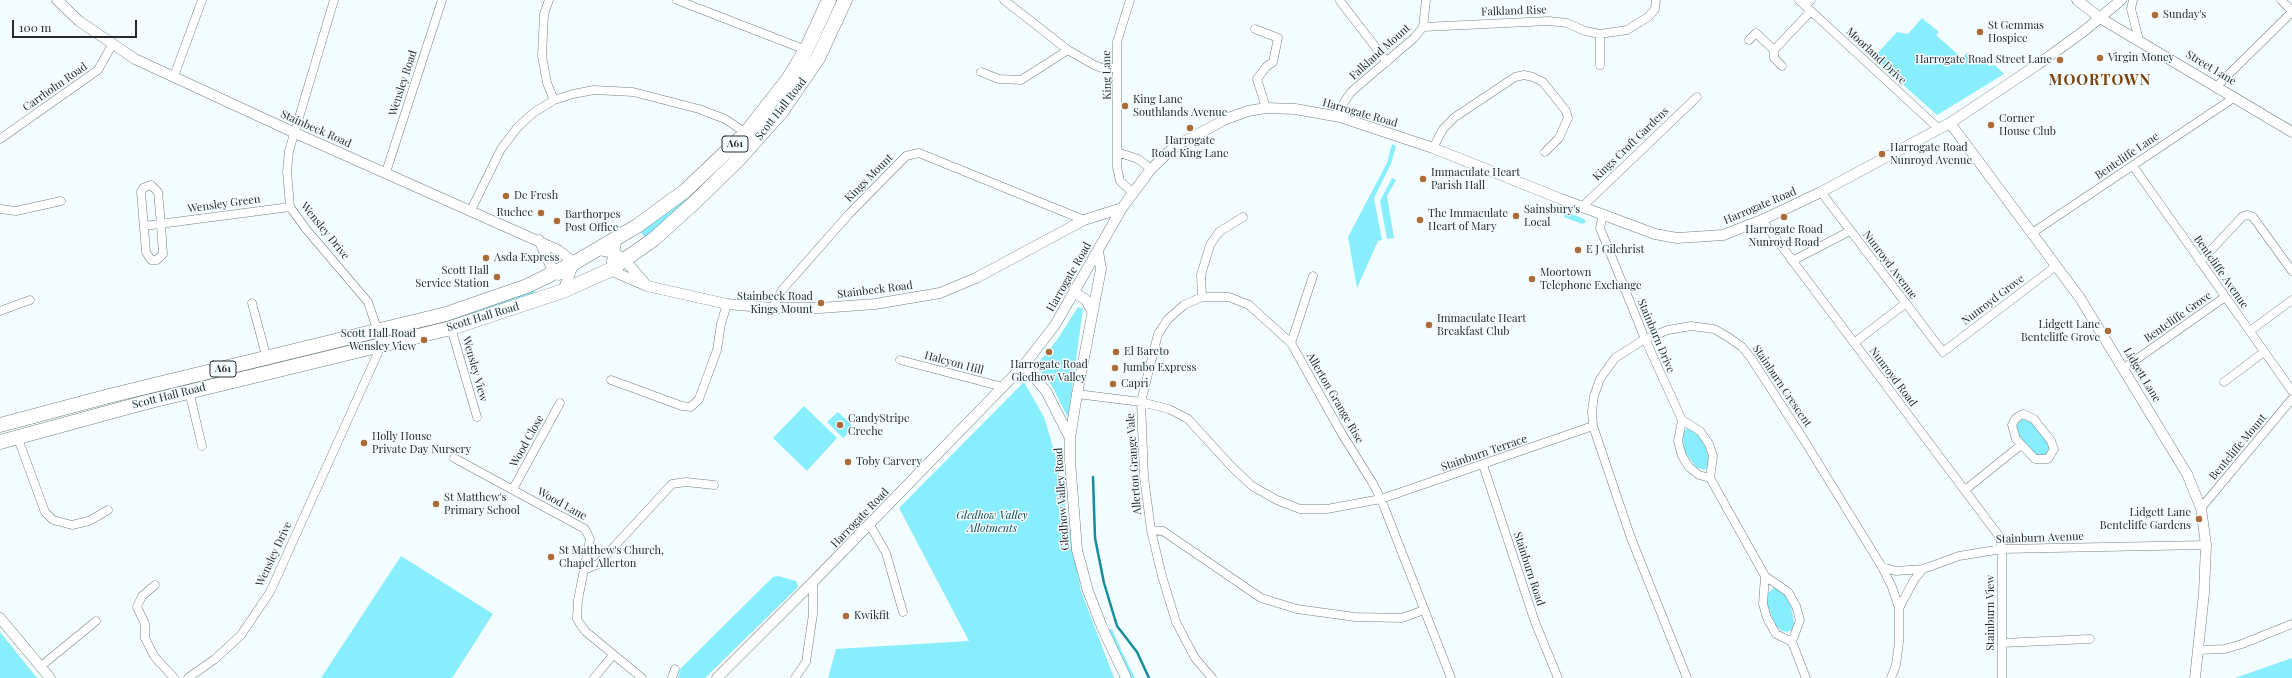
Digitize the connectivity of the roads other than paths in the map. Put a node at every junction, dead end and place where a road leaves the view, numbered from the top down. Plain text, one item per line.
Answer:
1 (57, 0) edge
2 (202, 0) edge
3 (334, 0) edge
4 (442, 0) edge
5 (549, 0) edge
6 (677, 0) edge
7 (829, 0) edge
8 (845, 0) edge
9 (1004, 0) edge
10 (1130, 0) edge
11 (1426, 0) edge
12 (1656, 0) edge
13 (1799, 0) edge
14 (2077, 0) edge
15 (2121, 0) edge
16 (2133, 0) edge
17 (2281, 0) edge
18 (1340, 1) dead end
19 (1809, 6) edge
20 (2292, 11) edge
21 (2100, 18) junction
22 (1423, 27) junction
23 (1255, 29) dead end
24 (1600, 34) junction
25 (1749, 40) dead end
26 (2139, 40) junction
27 (112, 45) junction
28 (806, 50) junction
29 (1068, 50) junction
30 (1774, 50) junction
31 (1387, 62) junction
32 (1600, 65) dead end
33 (1782, 66) dead end
34 (1116, 68) junction
35 (981, 72) dead end
36 (174, 76) junction
37 (2217, 86) junction
38 (1697, 97) dead end
39 (2235, 97) junction
40 (554, 100) junction
41 (1266, 108) junction
42 (1340, 117) junction
43 (1950, 123) junction
44 (1939, 129) junction
45 (293, 132) junction
46 (2292, 132) edge
47 (746, 133) junction
48 (0, 139) edge
49 (1433, 148) junction
50 (1117, 152) junction
51 (1545, 152) dead end
52 (2133, 166) junction
53 (1151, 169) junction
54 (386, 172) junction
55 (1132, 192) junction
56 (1821, 192) junction
57 (61, 201) dead end
58 (290, 206) junction
59 (1582, 207) junction
60 (1122, 208) junction
61 (0, 209) edge
62 (471, 210) junction
63 (1603, 215) junction
64 (1243, 216) dead end
65 (1084, 220) junction
66 (1762, 220) junction
67 (161, 224) junction
68 (144, 226) junction
69 (1850, 231) junction
70 (2032, 233) junction
71 (617, 238) junction
72 (539, 240) junction
73 (599, 250) junction
74 (1098, 251) junction
75 (620, 256) junction
76 (1792, 261) junction
77 (2200, 262) junction
78 (574, 263) junction
79 (2056, 266) junction
80 (610, 270) junction
81 (2292, 271) edge
82 (554, 273) junction
83 (1313, 276) dead end
84 (568, 278) junction
85 (584, 282) junction
86 (647, 286) junction
87 (563, 292) junction
88 (1074, 292) junction
89 (1202, 297) junction
90 (2225, 297) junction
91 (30, 300) dead end
92 (2292, 300) edge
93 (252, 303) dead end
94 (1906, 303) junction
95 (727, 304) junction
96 (773, 308) junction
97 (0, 311) edge
98 (1092, 311) junction
99 (451, 328) junction
100 (2250, 330) junction
101 (1645, 339) junction
102 (378, 343) junction
103 (1291, 343) junction
104 (1854, 343) junction
105 (1943, 352) joint
106 (2264, 352) junction
107 (267, 359) junction
108 (900, 360) dead end
109 (1024, 365) junction
110 (2124, 368) junction
111 (611, 380) dead end
112 (2224, 382) dead end
113 (1003, 387) junction
114 (189, 391) junction
115 (2292, 391) edge
116 (1077, 394) junction
117 (2292, 399) edge
118 (1141, 402) junction
119 (560, 403) dead end
120 (477, 417) dead end
121 (1682, 420) junction
122 (0, 426) edge
123 (1593, 426) junction
124 (16, 436) junction
125 (1070, 438) junction
126 (0, 442) edge
127 (2021, 445) junction
128 (202, 446) dead end
129 (454, 458) dead end
130 (1483, 465) junction
131 (1710, 478) junction
132 (714, 485) dead end
133 (513, 489) junction
134 (1965, 490) junction
135 (1381, 499) junction
136 (2201, 508) junction
137 (108, 510) dead end
138 (870, 525) junction
139 (1151, 530) junction
140 (2206, 545) junction
141 (2002, 549) junction
142 (1882, 567) junction
143 (1923, 569) junction
144 (584, 570) junction
145 (1765, 576) junction
146 (813, 582) junction
147 (155, 585) dead end
148 (1899, 608) junction
149 (1424, 610) junction
150 (903, 612) dead end
151 (0, 618) edge
152 (96, 621) dead end
153 (2292, 624) edge
154 (2090, 640) dead end
155 (1792, 642) junction
156 (2002, 642) junction
157 (2198, 650) junction
158 (613, 656) junction
159 (40, 667) junction
160 (675, 669) dead end
161 (50, 678) edge
162 (174, 678) edge
163 (188, 678) edge
164 (594, 678) edge
165 (642, 678) edge
166 (672, 678) edge
167 (717, 678) edge
168 (795, 678) edge
169 (1126, 678) edge
170 (1212, 678) edge
171 (1451, 678) edge
172 (1558, 678) edge
173 (1687, 678) edge
174 (1806, 678) edge
175 (1891, 678) edge
176 (2002, 678) edge
177 (2195, 678) edge

1 - 27 street, Stainbeck Road
2 - 36 street
3 - 45 street, Wensley Drive
4 - 54 street, Wensley Road
5 - 40 street
6 - 28 street
7 - 28 highway, Scott Hall Road / A61
8 - 75 highway, Scott Hall Road / A61
9 - 29 street
10 - 34 street, King Lane
11 - 22 street, Falkland Mount
12 - 24 street, Falkland Rise
13 - 19 street, Moorland Drive
14 - 21 street, Street Lane
15 - 21 street, Harrogate Road
16 - 26 street
17 - 20 street
18 - 31 street
19 - 30 street
19 - 44 street, Moorland Drive
20 - 37 street
21 - 26 street, Street Lane
21 - 43 street, Harrogate Road
22 - 24 street, Falkland Rise
22 - 31 street, Falkland Mount
23 - 41 street
24 - 32 street
25 - 30 street
26 - 37 street, Street Lane
27 - 36 street, Stainbeck Road
27 - 48 street, Carrholm Road
28 - 47 highway, Scott Hall Road / A61
29 - 34 street
29 - 35 street
30 - 33 street
31 - 42 street, Falkland Mount
34 - 50 street, King Lane
36 - 45 street, Stainbeck Road
37 - 39 street, Street Lane
38 - 59 street, Kings Croft Gardens
39 - 46 street, Street Lane
39 - 52 street, Bentcliffe Lane
40 - 47 street
40 - 62 street
41 - 42 street, Harrogate Road
41 - 53 street, Harrogate Road
42 - 49 street, Harrogate Road
43 - 44 street, Harrogate Road
43 - 70 street, Lidgett Lane
44 - 56 street, Harrogate Road
45 - 54 street, Stainbeck Road
45 - 58 street, Wensley Drive
47 - 71 highway, Scott Hall Road / A61
49 - 51 street
49 - 59 street, Harrogate Road
50 - 53 street
50 - 55 street, King Lane
52 - 70 street, Bentcliffe Lane
52 - 77 street, Bentcliffe Avenue
53 - 55 street, Harrogate Road
54 - 62 street, Stainbeck Road
55 - 60 street, Harrogate Road
56 - 66 street, Harrogate Road
56 - 69 street, Nunroyd Avenue
57 - 61 street
58 - 67 street, Wensley Green
58 - 102 street, Wensley Drive
59 - 63 street, Harrogate Road
60 - 65 street, Stainbeck Road
60 - 74 street, Harrogate Road
62 - 72 street, Stainbeck Road
63 - 66 street, Harrogate Road
63 - 101 street, Stainburn Drive
64 - 89 street
65 - 96 street, Stainbeck Road
65 - 96 street, Kings Mount
66 - 76 street, Nunroyd Road
67 - 68 street, Wensley Green
67 - 68 street
67 - 68 street
69 - 76 street
69 - 94 street, Nunroyd Avenue
70 - 79 street, Lidgett Lane
71 - 73 highway, Scott Hall Road / A61
71 - 75 street
72 - 78 street, Stainbeck Road
72 - 82 street
73 - 75 street
73 - 78 highway, Scott Hall Road / A61
74 - 88 street, Harrogate Road
74 - 98 street, Gledhow Valley Road
75 - 80 highway, Scott Hall Road / A61
75 - 86 street
76 - 104 street, Nunroyd Road
77 - 81 street
77 - 90 street, Bentcliffe Avenue
78 - 82 highway, Scott Hall Road / A61
78 - 84 street
79 - 105 street, Nunroyd Grove
79 - 110 street, Lidgett Lane
80 - 85 highway, Scott Hall Road / A61
80 - 86 street, Stainbeck Road
82 - 84 street
82 - 102 highway, Scott Hall Road / A61
83 - 103 street
84 - 85 street
84 - 87 street
85 - 87 highway, Scott Hall Road / A61
86 - 95 street, Stainbeck Road
87 - 99 highway, Scott Hall Road / A61
88 - 98 street
88 - 109 street, Harrogate Road
89 - 103 street, Allerton Grange Rise
89 - 118 street, Allerton Grange Rise
90 - 100 street, Bentcliffe Avenue
90 - 110 street, Bentcliffe Grove
91 - 97 street
92 - 100 street
93 - 107 street
94 - 104 street
94 - 105 street, Nunroyd Avenue
95 - 96 street, Stainbeck Road
95 - 111 street
98 - 116 street, Gledhow Valley Road
99 - 102 highway, Scott Hall Road / A61
99 - 120 street, Wensley View
100 - 106 street, Bentcliffe Avenue
101 - 121 street, Stainburn Drive
101 - 123 street, Stainburn Crescent
101 - 142 street, Stainburn Crescent
102 - 107 highway, Scott Hall Road / A61
102 - 114 highway, Scott Hall Road / A61
102 - 163 street, Wensley Drive
103 - 135 street, Allerton Grange Rise
104 - 134 street, Nunroyd Road
106 - 112 street
106 - 115 street, Bentcliffe Avenue
107 - 122 highway, Scott Hall Road / A61
108 - 113 street, Halcyon Hill
109 - 113 street, Harrogate Road
109 - 125 street
110 - 136 street, Lidgett Lane
113 - 138 street, Harrogate Road
114 - 124 highway, Scott Hall Road / A61
114 - 128 street
116 - 118 street, Stainburn Terrace
116 - 125 street, Gledhow Valley Road
117 - 136 street, Bentcliffe Mount
118 - 135 street, Stainburn Terrace
118 - 139 street, Allerton Grange Vale
119 - 133 street, Wood Close
121 - 131 street
121 - 131 street
123 - 130 street, Stainburn Terrace
123 - 173 street, Stainburn Crescent
124 - 126 highway, Scott Hall Road / A61
124 - 137 street
125 - 169 street, Gledhow Valley Road
127 - 127 street
127 - 134 street
129 - 133 street, Wood Lane
130 - 135 street, Stainburn Terrace
130 - 172 street, Stainburn Road
131 - 145 street
132 - 144 street
133 - 144 street, Wood Lane
134 - 141 street, Nunroyd Road
135 - 149 street, Allerton Grange Rise
136 - 140 street, Lidgett Lane
138 - 146 street, Harrogate Road
138 - 150 street
139 - 149 street
139 - 170 street, Allerton Grange Vale
140 - 141 street, Stainburn Avenue
140 - 157 street, Lidgett Lane
141 - 143 street, Stainburn Avenue
141 - 156 street, Stainburn View
142 - 143 street, Stainburn Avenue
142 - 148 street, Stainburn Crescent
143 - 148 street
144 - 158 street, Wood Lane
145 - 155 street
145 - 155 street
146 - 167 street, Harrogate Road
146 - 168 street
147 - 162 street
148 - 175 street, Stainburn Crescent
149 - 171 street, Allerton Grange Rise
151 - 159 street
152 - 159 street
153 - 157 street
154 - 156 street
155 - 174 street
156 - 176 street, Stainburn View
157 - 177 street, Lidgett Lane
158 - 164 street
158 - 165 street, Wood Lane
159 - 161 street
160 - 166 street

